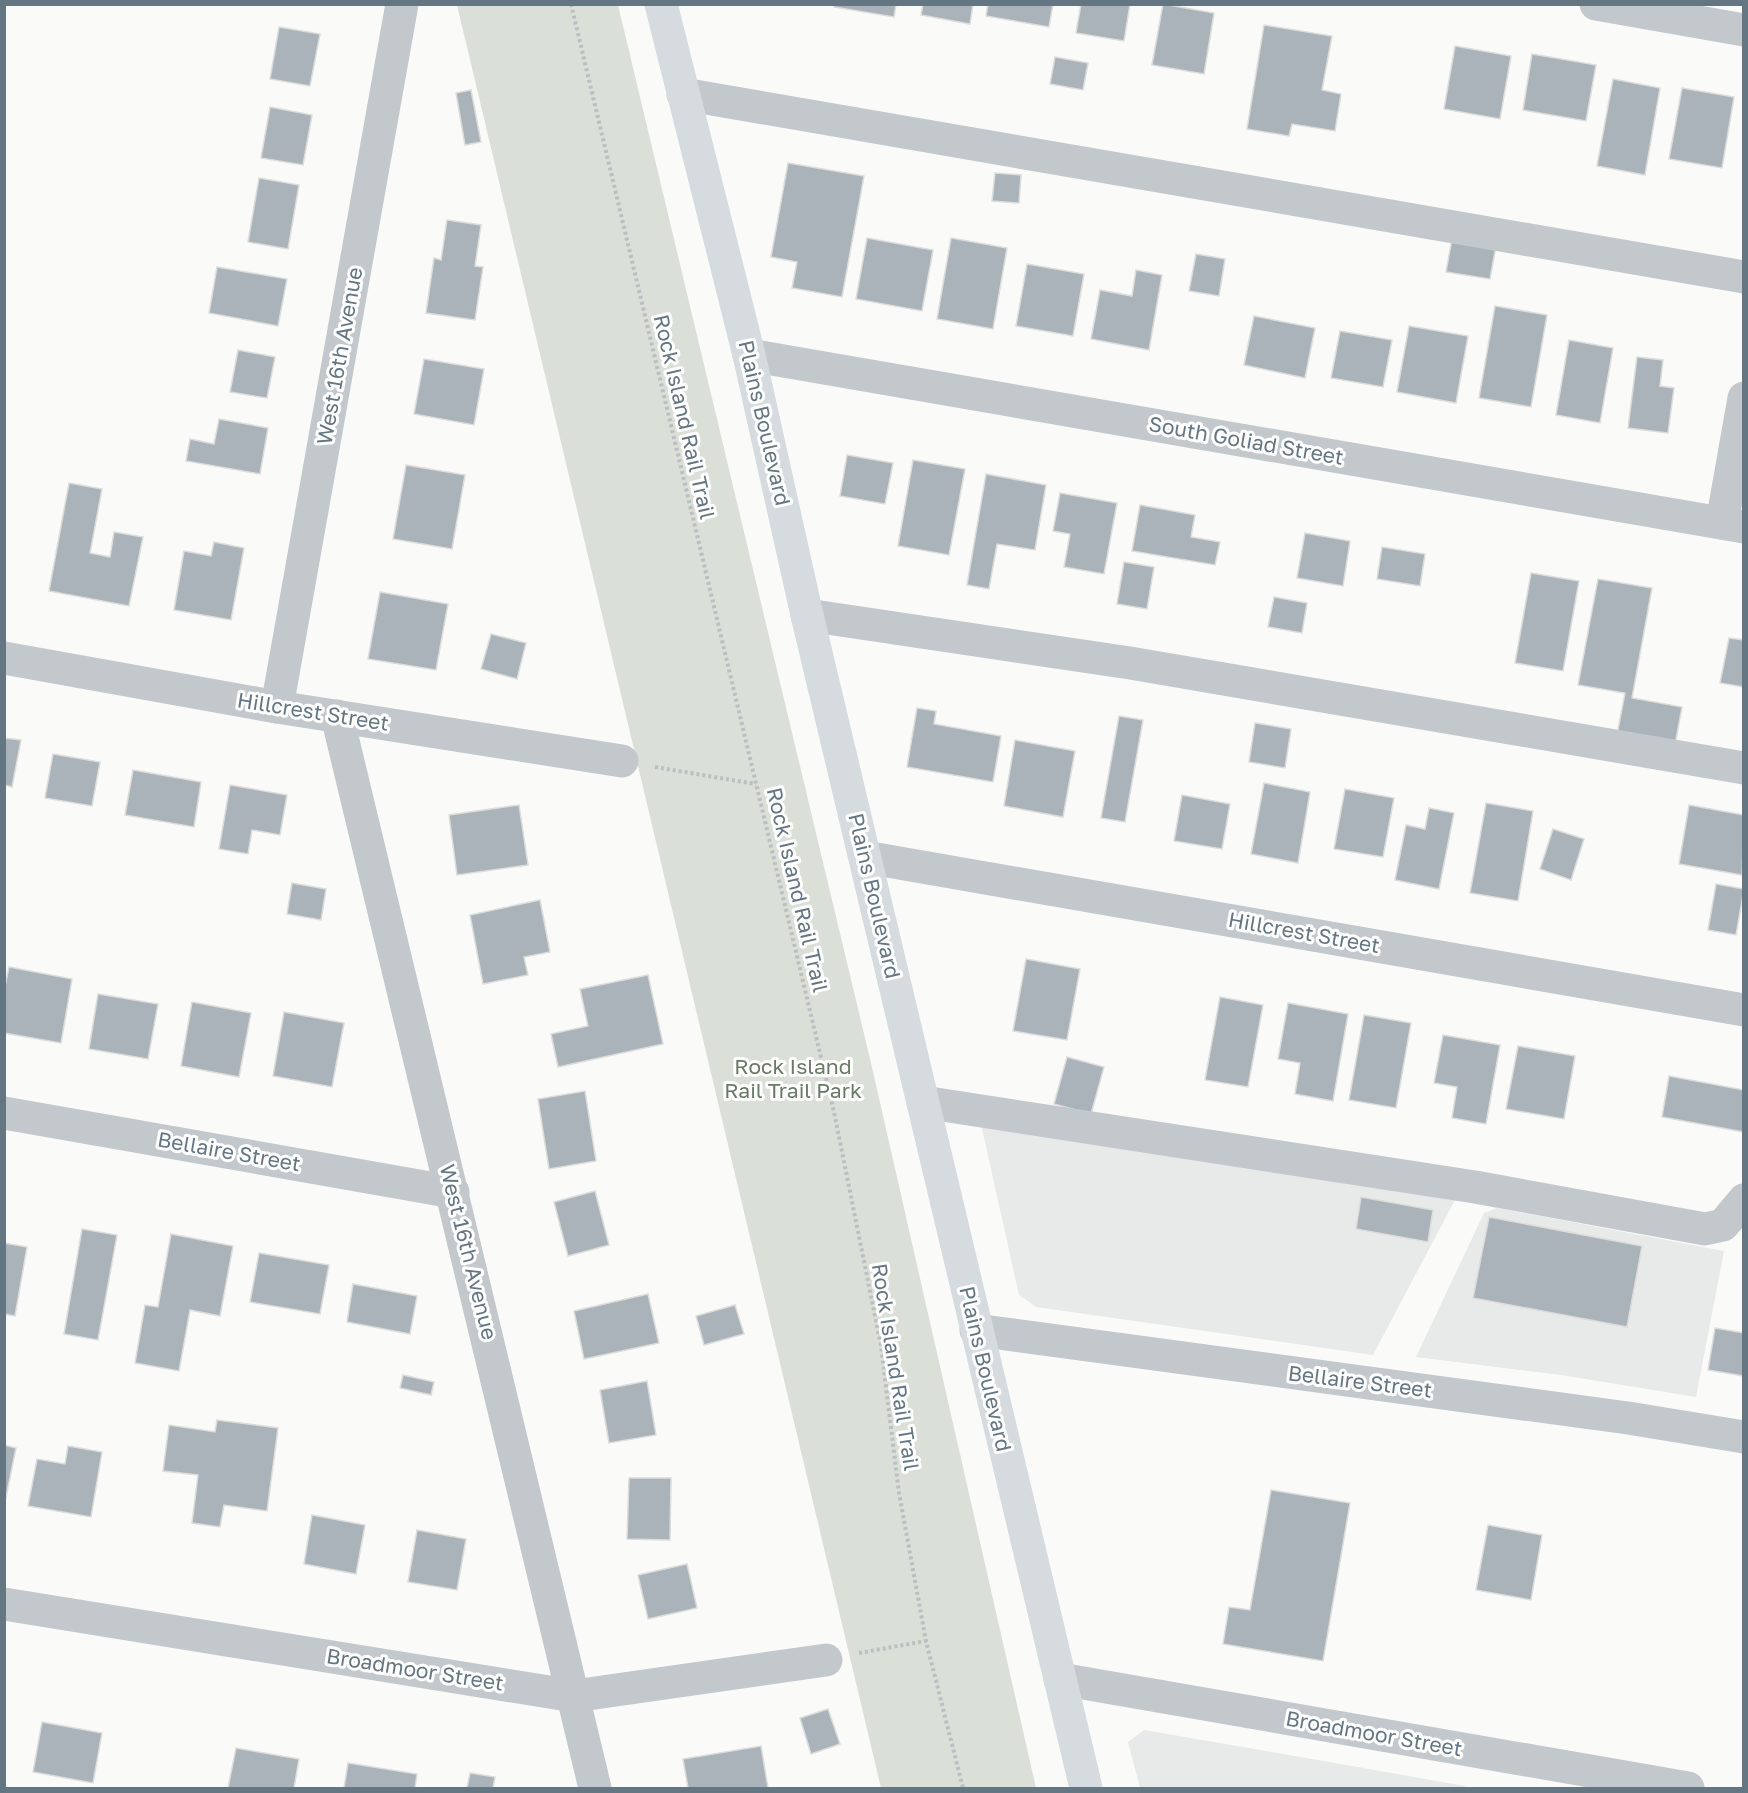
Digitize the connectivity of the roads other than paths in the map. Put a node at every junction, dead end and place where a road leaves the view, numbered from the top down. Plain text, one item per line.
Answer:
1 (402, 4) edge
2 (661, 4) edge
3 (1596, 4) edge
4 (1743, 30) edge
5 (683, 94) junction
6 (1743, 277) edge
7 (749, 355) junction
8 (1743, 398) edge
9 (1733, 525) edge
10 (807, 615) junction
11 (4, 658) edge
12 (277, 707) junction
13 (337, 716) junction
14 (622, 761) road end
15 (1743, 768) edge
16 (865, 857) junction
17 (1743, 1010) edge
18 (923, 1102) junction
19 (4, 1113) edge
20 (453, 1192) junction
21 (1743, 1200) edge
22 (976, 1330) junction
23 (1743, 1437) edge
24 (4, 1604) edge
25 (826, 1660) road end
26 (1060, 1679) junction
27 (574, 1696) junction
28 (595, 1788) edge
29 (1086, 1788) edge
30 (1688, 1788) edge

1 - 12 street, West 16th Avenue
2 - 5 main road, Plains Boulevard
3 - 4 street
5 - 6 street
5 - 7 main road, Plains Boulevard
7 - 9 street, South Goliad Street
7 - 10 main road, Plains Boulevard
8 - 9 street
10 - 15 street
10 - 16 main road, Plains Boulevard
11 - 12 street, Hillcrest Street
12 - 13 street, Hillcrest Street
13 - 14 street, Hillcrest Street
13 - 20 street, West 16th Avenue
16 - 17 street, Hillcrest Street
16 - 18 main road, Plains Boulevard
18 - 21 street
18 - 22 main road, Plains Boulevard
19 - 20 street, Bellaire Street
20 - 27 street, West 16th Avenue
22 - 23 street, Bellaire Street
22 - 26 main road, Plains Boulevard
24 - 27 street, Broadmoor Street
25 - 27 street, Broadmoor Street
26 - 29 main road, Plains Boulevard
26 - 30 street, Broadmoor Street
27 - 28 street, West 16th Avenue

